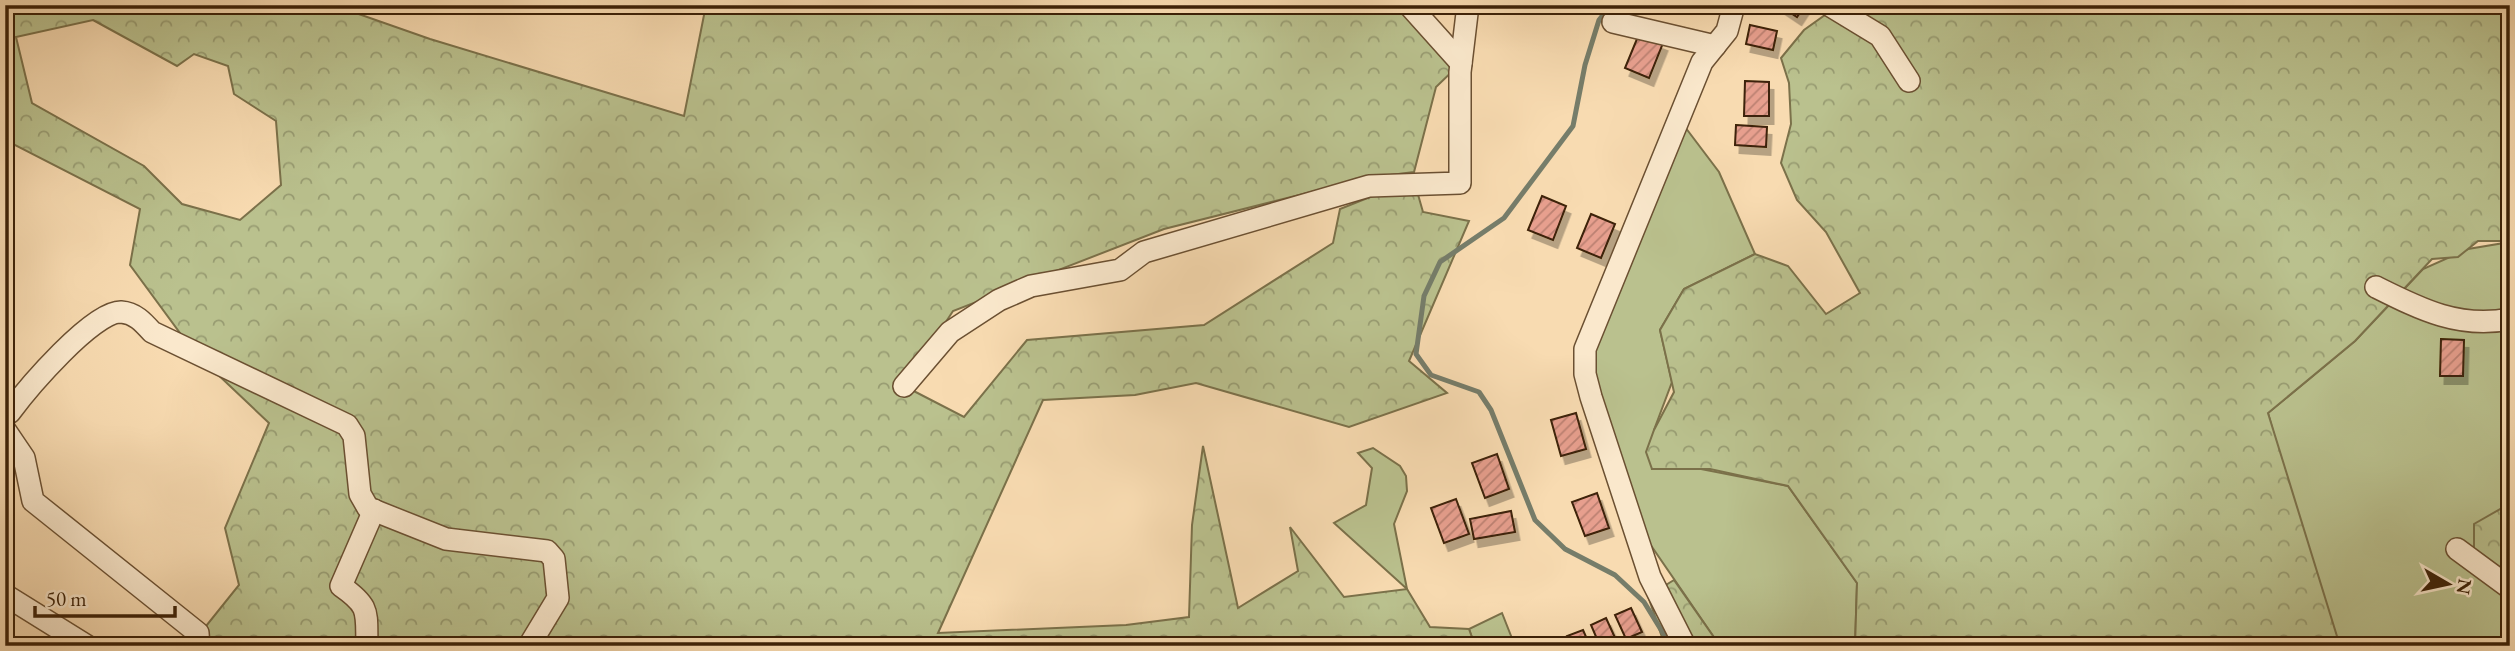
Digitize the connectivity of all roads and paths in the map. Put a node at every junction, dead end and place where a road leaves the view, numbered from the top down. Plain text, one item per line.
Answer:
1 (1409, 5) edge
2 (1468, 5) edge
3 (1734, 5) edge
4 (1829, 5) edge
5 (1613, 22) dead end
6 (1715, 46) junction
7 (1461, 63) junction
8 (1909, 80) dead end
9 (2376, 287) dead end
10 (2510, 318) edge
11 (904, 386) dead end
12 (5, 411) edge
13 (5, 430) edge
14 (374, 510) junction
15 (2457, 550) dead end
16 (2510, 588) edge
17 (5, 597) edge
18 (87, 646) edge
19 (199, 646) edge
20 (367, 646) edge
21 (529, 646) edge
22 (1685, 646) edge

1 - 7 street
2 - 7 street
3 - 6 street
4 - 8 street
5 - 6 street
6 - 22 street
7 - 11 street
9 - 10 street
12 - 14 street
13 - 19 street
14 - 20 street
14 - 21 street
15 - 16 street
17 - 18 street

